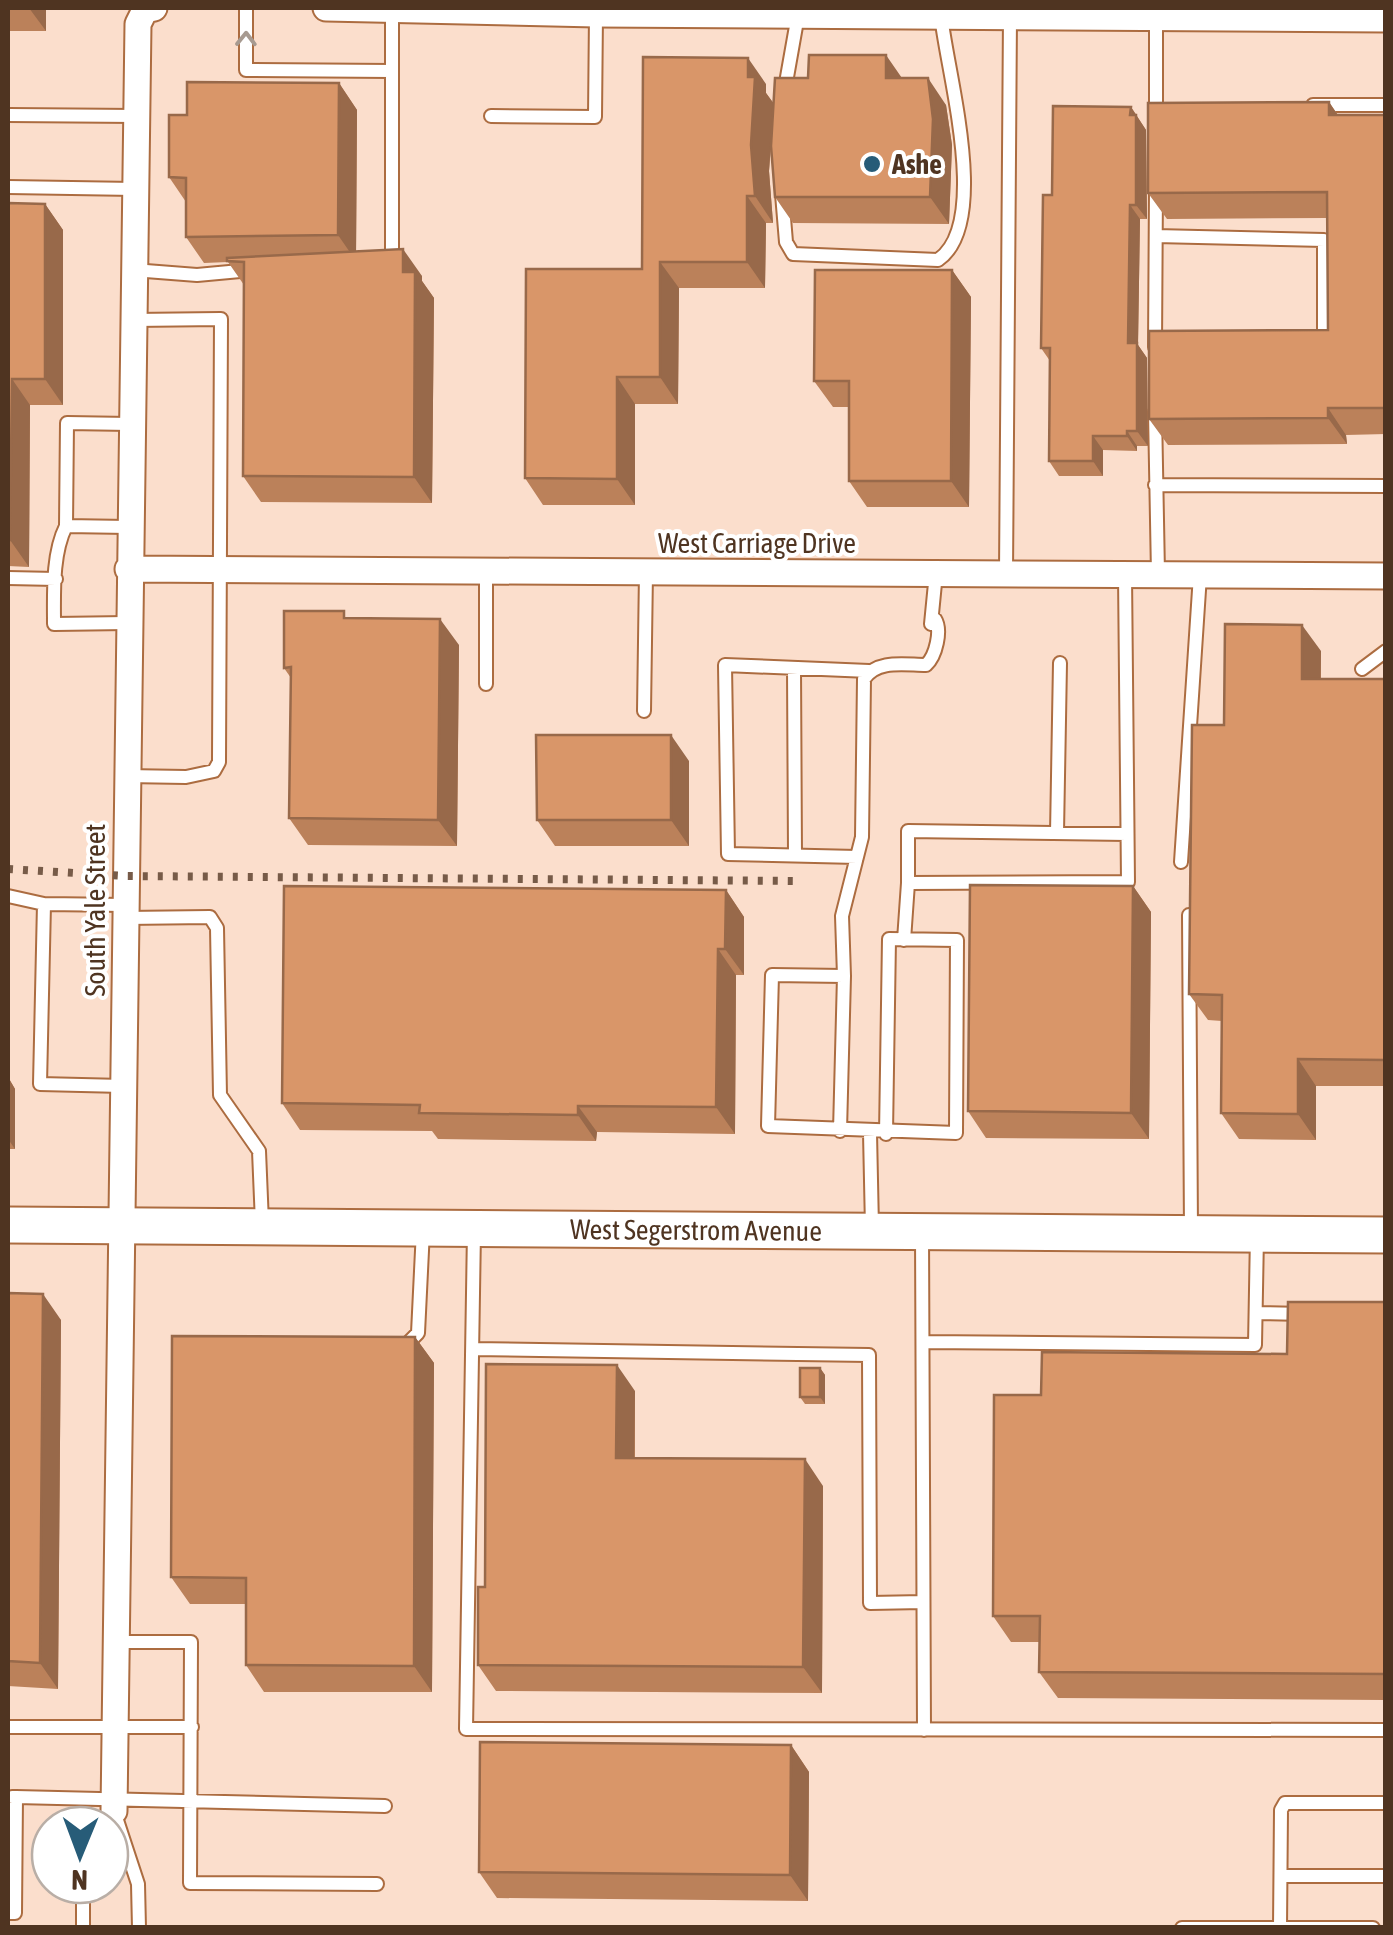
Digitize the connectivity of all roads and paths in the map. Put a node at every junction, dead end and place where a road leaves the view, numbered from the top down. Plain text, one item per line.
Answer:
1 (246, 8) edge
2 (326, 8) edge
3 (342, 8) edge
4 (392, 8) edge
5 (150, 9) edge
6 (746, 10) edge
7 (798, 10) edge
8 (865, 11) edge
9 (1102, 12) edge
10 (596, 14) junction
11 (941, 15) junction
12 (1156, 15) junction
13 (1010, 16) junction
14 (1386, 19) edge
15 (392, 71) junction
16 (1156, 104) junction
17 (1175, 104) edge
18 (1290, 104) edge
19 (1386, 105) edge
20 (782, 112) edge
21 (8, 115) edge
22 (137, 116) junction
23 (492, 116) dead end
24 (1156, 142) edge
25 (1156, 179) edge
26 (782, 180) edge
27 (8, 187) edge
28 (135, 189) junction
29 (1156, 236) junction
30 (134, 270) junction
31 (261, 270) edge
32 (374, 270) edge
33 (132, 320) junction
34 (1305, 341) edge
35 (1155, 344) junction
36 (1174, 344) edge
37 (1155, 362) edge
38 (1155, 397) edge
39 (130, 424) junction
40 (1155, 485) junction
41 (1386, 486) edge
42 (66, 526) junction
43 (128, 527) junction
44 (128, 570) junction
45 (223, 570) junction
46 (486, 571) junction
47 (646, 572) junction
48 (936, 573) junction
49 (1006, 574) junction
50 (1126, 574) junction
51 (1158, 574) junction
52 (1200, 575) junction
53 (1386, 576) edge
54 (8, 578) edge
55 (56, 579) junction
56 (127, 623) junction
57 (1386, 652) edge
58 (1060, 663) dead end
59 (794, 668) junction
60 (1362, 668) dead end
61 (869, 670) junction
62 (486, 684) dead end
63 (644, 711) dead end
64 (126, 776) junction
65 (1057, 833) junction
66 (1127, 834) junction
67 (795, 855) junction
68 (857, 857) junction
69 (1180, 862) dead end
70 (908, 883) junction
71 (8, 896) edge
72 (44, 904) junction
73 (125, 911) junction
74 (1189, 914) edge
75 (904, 940) junction
76 (844, 976) junction
77 (123, 1086) junction
78 (840, 1131) junction
79 (870, 1133) junction
80 (886, 1134) junction
81 (8, 1225) edge
82 (124, 1226) junction
83 (262, 1226) junction
84 (423, 1228) junction
85 (474, 1228) junction
86 (872, 1230) junction
87 (922, 1232) junction
88 (1191, 1233) junction
89 (1257, 1234) junction
90 (1386, 1234) edge
91 (1257, 1313) junction
92 (1312, 1314) edge
93 (923, 1342) junction
94 (390, 1348) edge
95 (472, 1349) junction
96 (923, 1602) junction
97 (116, 1642) junction
98 (8, 1727) edge
99 (115, 1727) junction
100 (192, 1727) junction
101 (924, 1730) junction
102 (1386, 1730) edge
103 (12, 1797) edge
104 (191, 1802) junction
105 (1386, 1804) edge
106 (65, 1805) edge
107 (112, 1805) edge
108 (385, 1806) dead end
109 (130, 1810) edge
110 (130, 1862) edge
111 (1281, 1876) junction
112 (1386, 1876) edge
113 (376, 1884) dead end
114 (8, 1913) edge
115 (1280, 1927) edge
116 (1346, 1927) edge
117 (139, 1928) edge
118 (1182, 1928) edge
119 (1373, 1928) edge

15 -> 1 lane
2 - 3 street
3 - 4 street
4 - 10 street
4 - 15 lane
5 - 22 street, South Yale Street
6 - 7 street
6 - 10 street
7 - 8 street
7 - 20 lane
8 - 11 street
9 - 12 street
9 - 13 street
10 - 23 lane
11 - 13 street
11 - 26 lane
12 - 14 street
12 - 16 lane
13 - 49 lane
15 - 32 lane
16 - 17 lane
16 - 24 lane
18 - 19 lane
21 - 22 lane
22 - 28 street, South Yale Street
25 - 29 lane
27 - 28 lane
28 - 30 street, South Yale Street
29 - 34 lane
29 - 35 lane
30 - 31 lane
30 - 33 street, South Yale Street
33 - 39 street, South Yale Street
33 - 45 lane
35 - 36 lane
35 - 37 lane
38 - 40 lane
39 - 42 lane
39 - 43 street, South Yale Street
40 - 41 lane
40 - 51 lane
42 - 43 lane
42 - 55 lane
43 - 44 street, South Yale Street
44 - 45 street, West Carriage Drive
44 - 56 street, South Yale Street
45 - 46 street, West Carriage Drive
45 - 64 lane
46 - 47 street, West Carriage Drive
46 - 62 lane
47 - 48 street, West Carriage Drive
47 - 63 lane
48 - 49 street, West Carriage Drive
48 - 61 lane
49 - 50 street, West Carriage Drive
50 - 51 street, West Carriage Drive
50 - 66 lane
51 - 52 street, West Carriage Drive
52 - 53 street, West Carriage Drive
52 - 69 lane
54 - 55 lane
55 - 56 lane
56 - 64 street, South Yale Street
57 - 60 lane
58 - 65 lane
59 - 61 lane
59 - 67 lane
59 - 67 lane
61 - 68 lane
64 - 73 street, South Yale Street
65 - 66 lane
65 - 70 lane
66 - 70 lane
67 - 68 lane
68 - 76 lane
70 - 75 lane
71 - 72 lane
72 - 73 lane
72 - 77 lane
73 - 77 street, South Yale Street
73 - 83 lane
74 - 88 lane
75 - 80 lane
75 - 80 lane
76 - 78 lane
76 - 78 lane
77 - 82 street, South Yale Street
78 - 79 lane
79 - 80 lane
79 - 86 lane
81 - 82 main road, West Segerstrom Avenue
82 - 83 main road, West Segerstrom Avenue
82 - 97 street, South Yale Street
83 - 84 main road, West Segerstrom Avenue
84 - 85 main road, West Segerstrom Avenue
84 - 94 lane
85 - 86 main road, West Segerstrom Avenue
85 - 95 lane
86 - 87 main road, West Segerstrom Avenue
87 - 88 main road, West Segerstrom Avenue
87 - 93 lane
88 - 89 main road, West Segerstrom Avenue
89 - 90 main road, West Segerstrom Avenue
89 - 91 lane
91 - 92 lane
91 - 93 lane
93 - 96 lane
95 - 96 lane
95 - 101 lane
96 - 101 lane
97 - 99 street, South Yale Street
97 - 100 lane
98 - 99 lane
99 - 100 lane
99 - 107 street, South Yale Street
100 - 104 lane
101 - 102 lane
103 - 106 lane
103 - 114 lane
104 - 108 lane
104 - 109 lane
104 - 113 lane
105 - 111 lane
110 - 117 lane
111 - 112 lane
111 - 115 lane
115 - 116 lane
115 - 118 lane
116 - 119 lane

